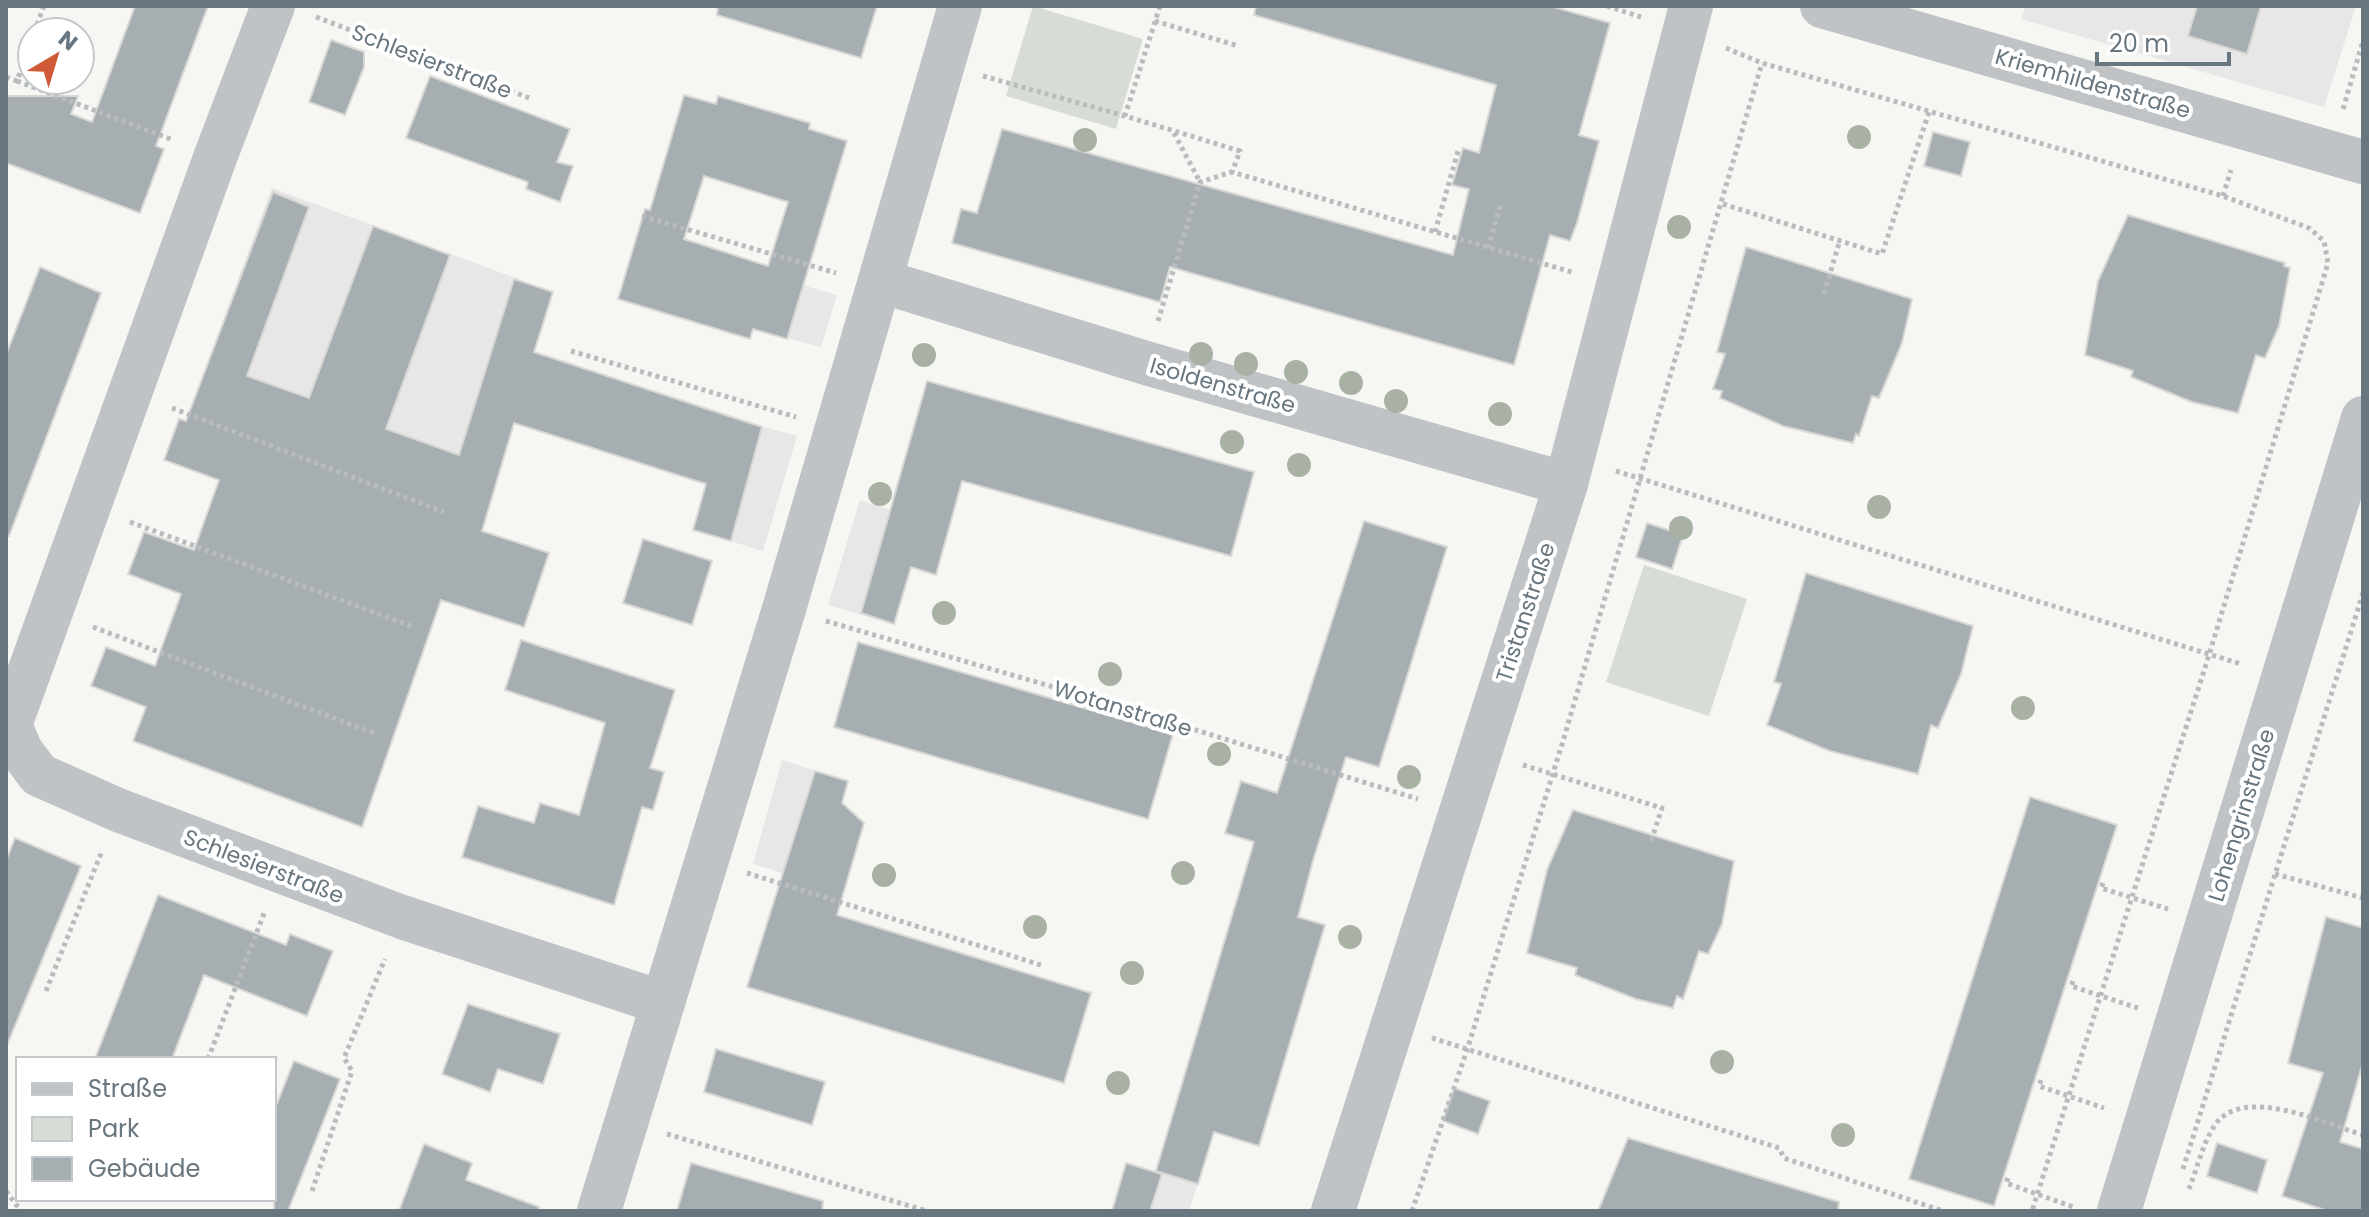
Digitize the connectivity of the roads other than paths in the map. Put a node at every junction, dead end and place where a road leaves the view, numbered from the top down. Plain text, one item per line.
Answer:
1 (960, 6) edge
2 (1822, 6) edge
3 (289, 9) edge
4 (1688, 18) edge
5 (2346, 156) edge
6 (880, 283) junction
7 (2363, 418) edge
8 (1569, 471) junction
9 (663, 1003) junction
10 (599, 1211) edge
11 (1333, 1211) edge
12 (2119, 1211) edge

1 - 6 street
2 - 5 street, Kriemhildenstraße
3 - 9 street, Schlesierstraße
4 - 8 street, Tristanstraße
6 - 8 street, Isoldenstraße
6 - 9 street
7 - 12 street, Lohengrinstraße
8 - 11 street, Tristanstraße
9 - 10 street

